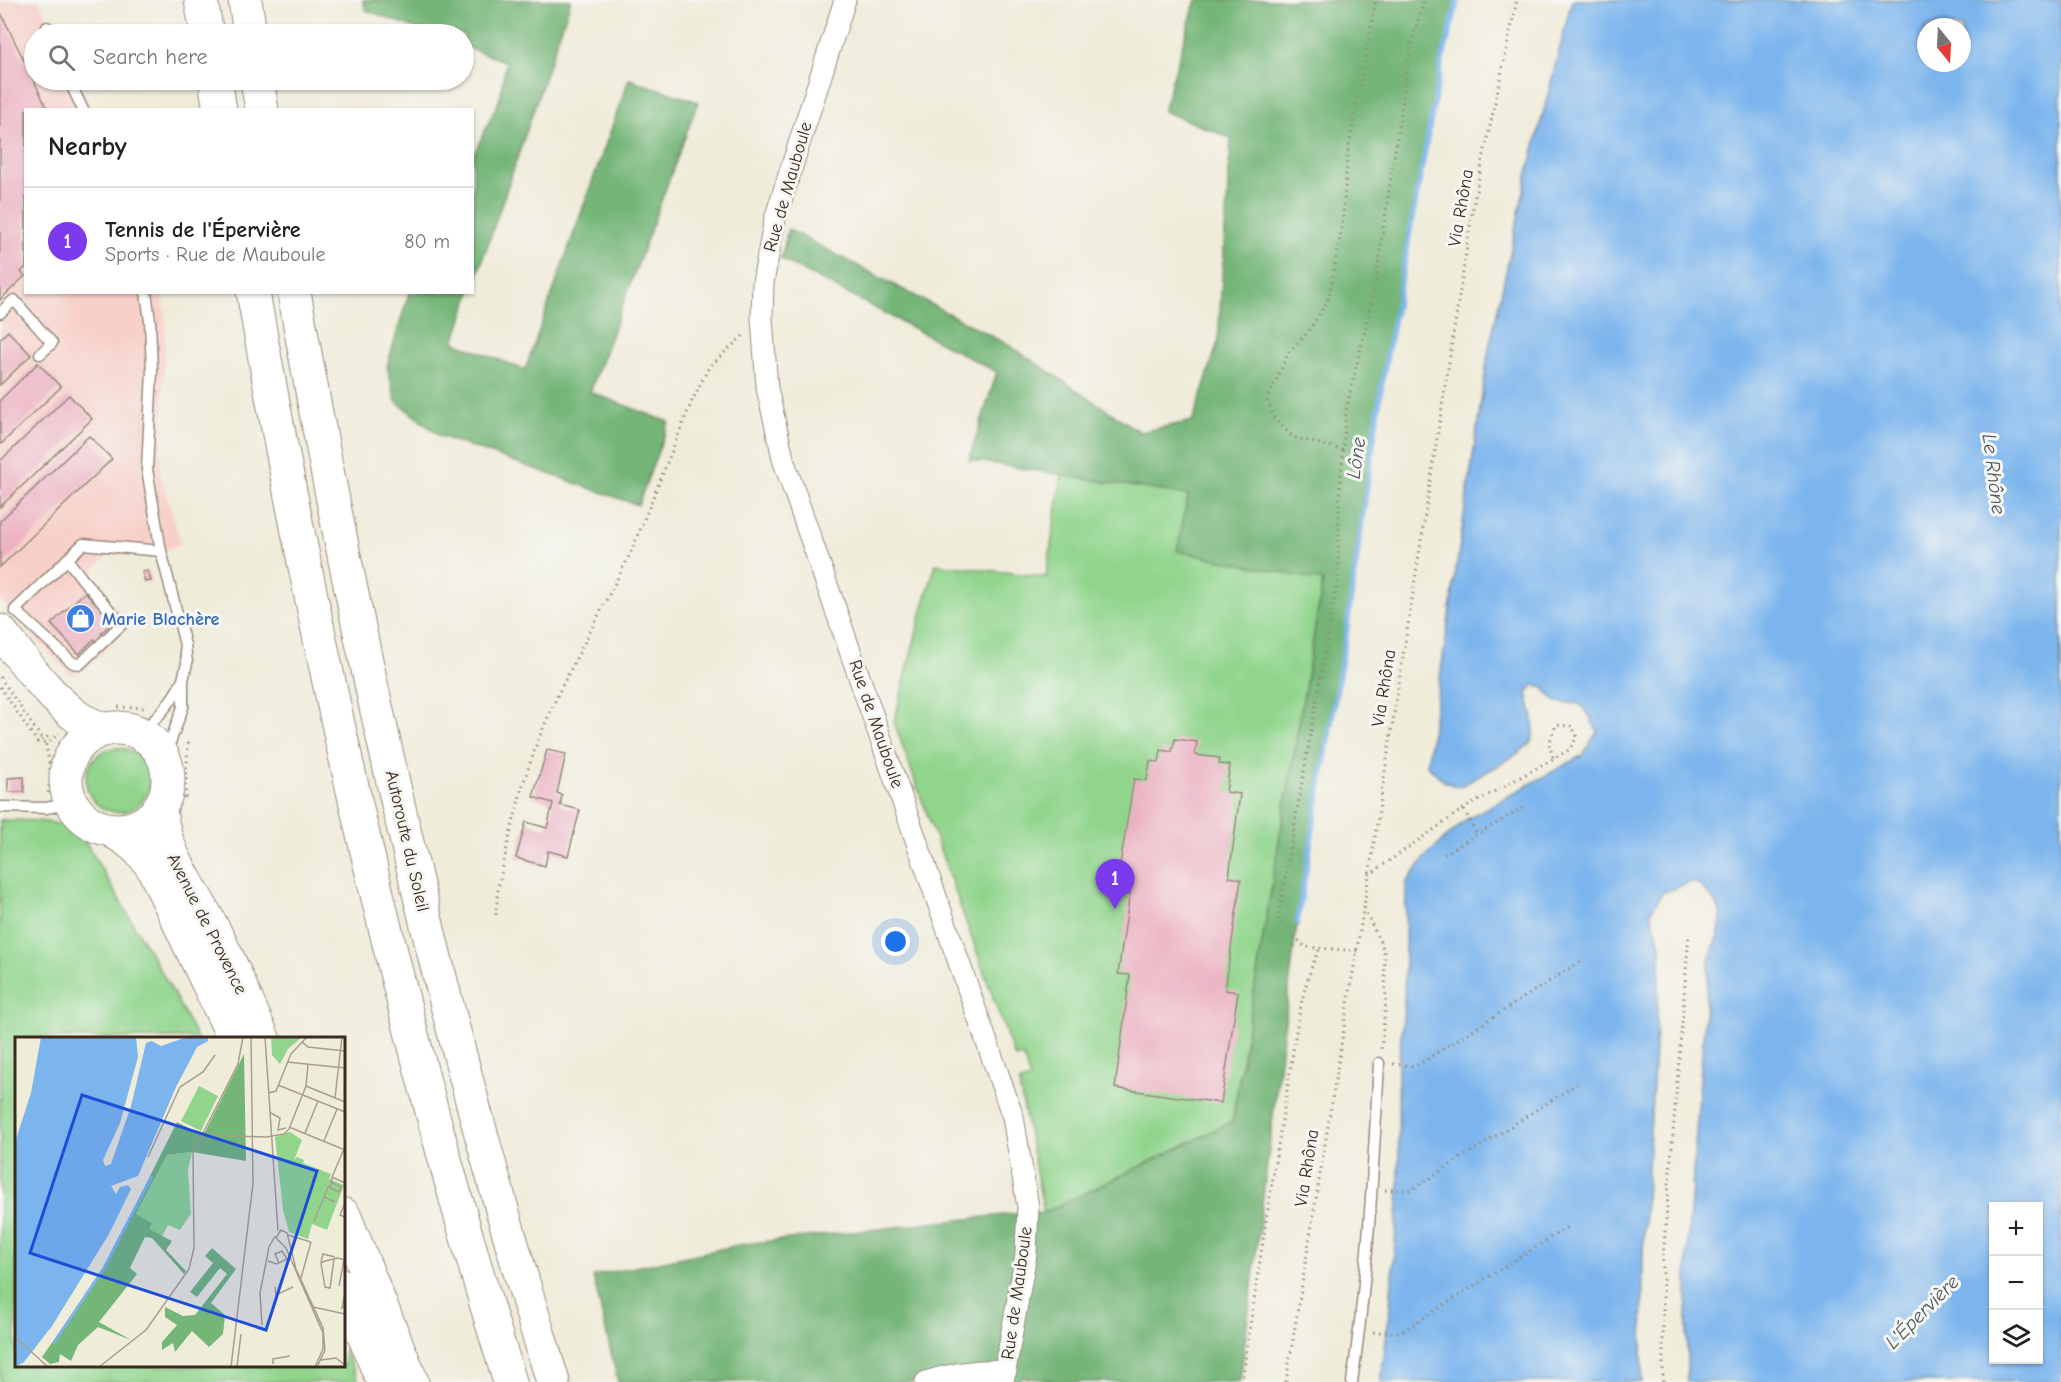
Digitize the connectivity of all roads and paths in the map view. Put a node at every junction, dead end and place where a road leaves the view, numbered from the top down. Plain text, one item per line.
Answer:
1 (201, 0) edge
2 (245, 0) edge
3 (845, 0) edge
4 (1376, 0) edge
5 (1424, 0) edge
6 (1517, 0) edge
7 (205, 24) edge
8 (249, 24) edge
9 (74, 90) edge
10 (217, 90) edge
11 (259, 90) edge
12 (82, 108) edge
13 (220, 108) edge
14 (262, 108) edge
15 (147, 294) edge
16 (253, 294) edge
17 (294, 294) edge
18 (0, 313) edge
19 (762, 318) junction
20 (40, 354) dead end
21 (1343, 450) junction
22 (161, 551) junction
23 (68, 559) junction
24 (7, 621) edge
25 (0, 655) edge
26 (0, 677) edge
27 (183, 680) junction
28 (0, 687) edge
29 (148, 724) junction
30 (177, 730) junction
31 (64, 737) junction
32 (164, 759) junction
33 (1554, 760) junction
34 (63, 805) junction
35 (172, 806) junction
36 (1526, 806) dead end
37 (0, 807) edge
38 (1464, 809) junction
39 (101, 834) junction
40 (1477, 834) junction
41 (1444, 854) dead end
42 (1369, 875) junction
43 (1364, 908) junction
44 (496, 915) dead end
45 (1689, 934) dead end
46 (1320, 948) junction
47 (1356, 951) junction
48 (1583, 960) dead end
49 (234, 1037) edge
50 (263, 1037) edge
51 (1379, 1063) junction
52 (1577, 1084) dead end
53 (1372, 1190) junction
54 (345, 1217) edge
55 (1569, 1226) dead end
56 (345, 1288) edge
57 (1360, 1331) junction
58 (1004, 1376) edge
59 (383, 1382) edge
60 (412, 1382) edge
61 (510, 1382) edge
62 (553, 1382) edge
63 (926, 1382) edge
64 (1242, 1382) edge
65 (1286, 1382) edge
66 (1352, 1382) edge
67 (1663, 1382) edge

1 - 7 main road
2 - 8 main road
3 - 19 street, Rue de Mauboule
4 - 21 path
5 - 21 path
6 - 42 path, Via Rhôna
9 - 12 lane
10 - 13 main road
11 - 14 main road
15 - 22 lane
16 - 61 main road
17 - 62 main road, Autoroute du Soleil
18 - 20 lane
19 - 44 path
19 - 58 street, Rue de Mauboule
21 - 46 path
22 - 23 lane
22 - 27 lane
23 - 24 lane
23 - 24 lane
24 - 31 main road
25 - 31 main road
26 - 31 path
27 - 29 lane
27 - 30 lane
28 - 31 path
29 - 31 main road
29 - 31 path
29 - 32 main road
30 - 32 lane
30 - 35 path
31 - 34 main road
31 - 34 path
32 - 35 main road
33 - 33 path
33 - 38 path
34 - 37 lane
34 - 39 main road, Avenue de Provence
34 - 39 path
35 - 39 main road
35 - 50 main road, Avenue de Provence
36 - 40 path
38 - 40 path
38 - 42 path
39 - 49 main road, Avenue de Provence
40 - 41 path
42 - 43 path, Via Rhôna
43 - 47 path, Via Rhôna
43 - 51 path
45 - 67 path
46 - 47 path
46 - 64 path
47 - 65 path, Via Rhôna
48 - 51 path
51 - 53 lane
52 - 53 path
53 - 57 lane
54 - 60 main road
55 - 57 path
56 - 59 main road
57 - 66 lane
58 - 63 street, Rue de Mauboule

